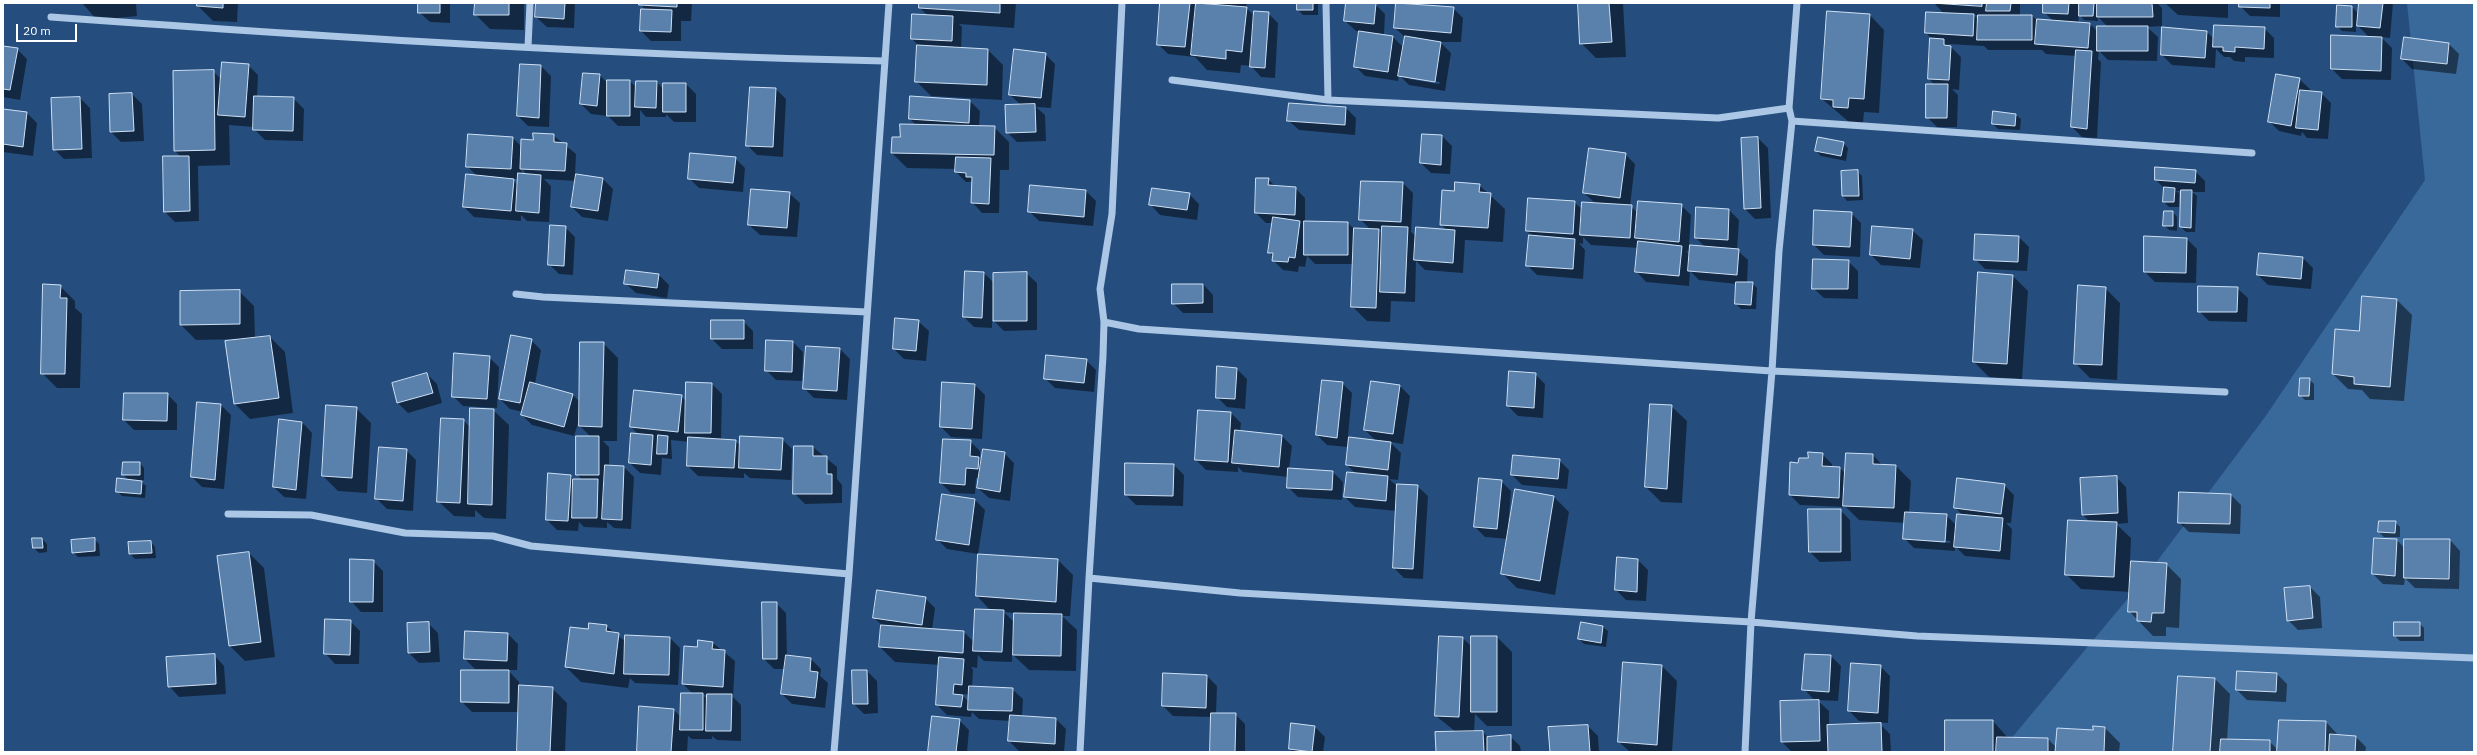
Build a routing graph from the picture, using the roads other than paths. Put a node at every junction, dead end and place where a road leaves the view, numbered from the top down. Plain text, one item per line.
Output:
1 (530, 3) edge
2 (889, 3) edge
3 (1122, 3) edge
4 (1326, 3) edge
5 (1797, 3) edge
6 (51, 17) dead end
7 (528, 47) junction
8 (885, 61) junction
9 (1172, 80) dead end
10 (1328, 100) junction
11 (1789, 108) junction
12 (1792, 121) junction
13 (2252, 153) dead end
14 (516, 294) dead end
15 (867, 312) junction
16 (1104, 322) junction
17 (1772, 371) junction
18 (2225, 392) dead end
19 (228, 514) dead end
20 (849, 574) junction
21 (1089, 578) junction
22 (1751, 622) junction
23 (2474, 658) edge
24 (834, 752) edge
25 (1080, 752) edge
26 (1745, 752) edge

1 - 7 street
2 - 8 street
3 - 16 street
4 - 10 street
5 - 11 street
6 - 7 street
7 - 8 street
8 - 15 street
9 - 10 street
10 - 11 street
11 - 12 street
12 - 13 street
12 - 17 street
14 - 15 street
15 - 20 street
16 - 17 street
16 - 21 street
17 - 18 street
17 - 22 street
19 - 20 street
20 - 24 street
21 - 22 street
21 - 25 street
22 - 23 street
22 - 26 street

